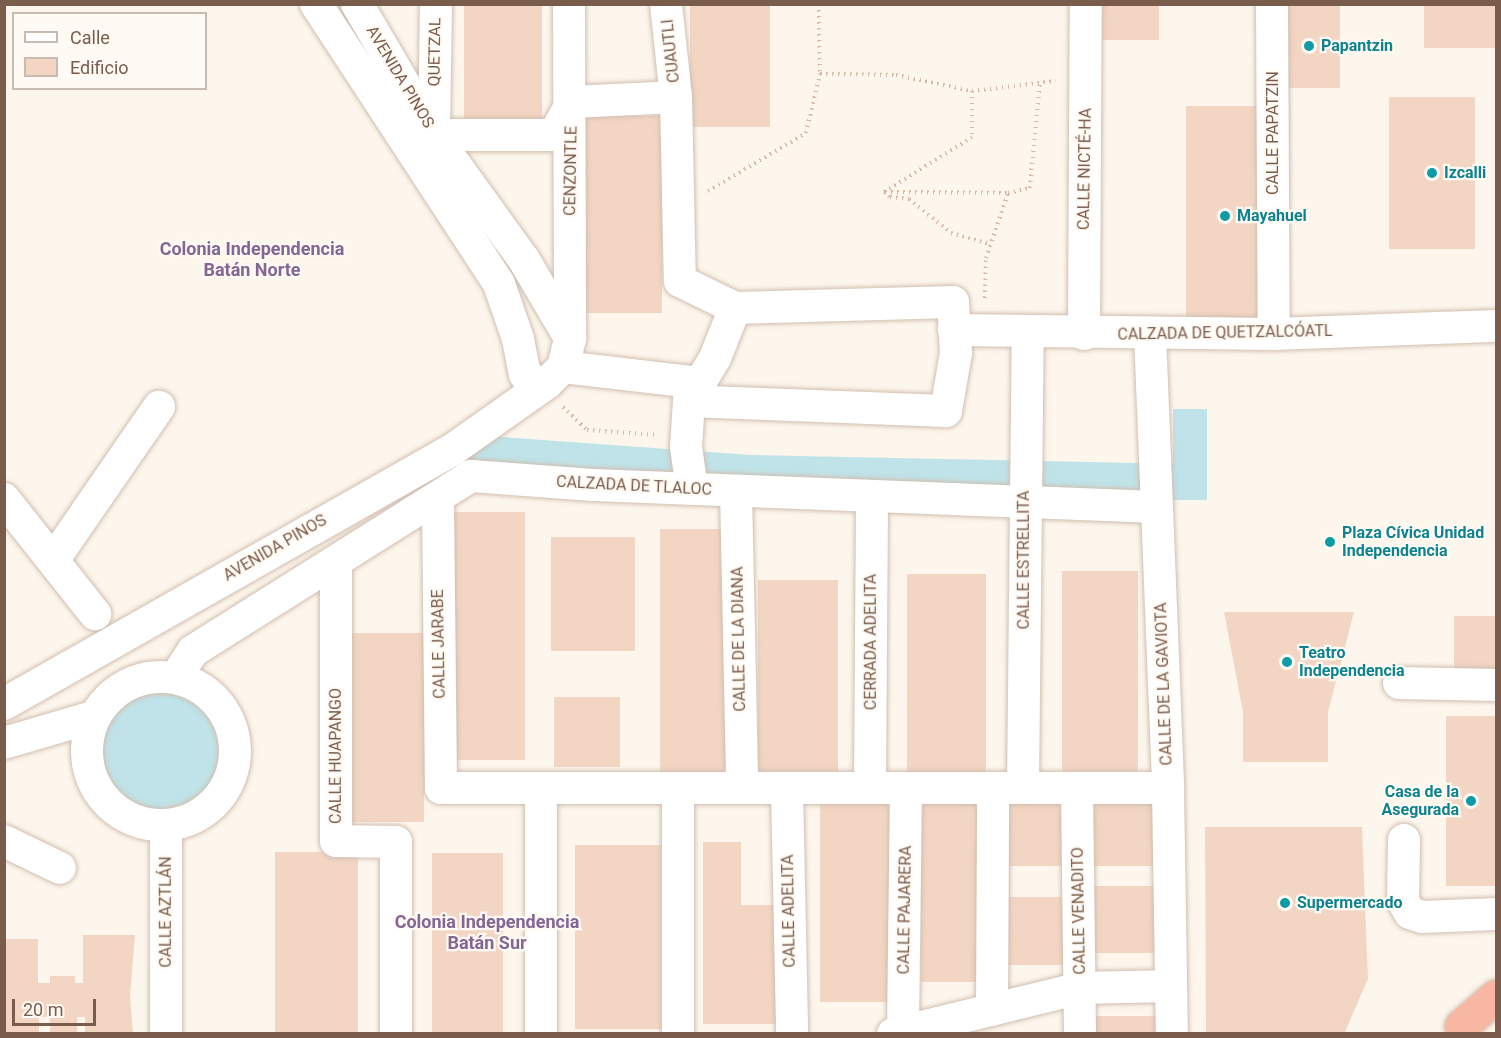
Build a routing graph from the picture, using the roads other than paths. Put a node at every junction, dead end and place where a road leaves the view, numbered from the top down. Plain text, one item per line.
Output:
1 (316, 4) edge
2 (357, 4) edge
3 (436, 4) edge
4 (569, 4) edge
5 (666, 4) edge
6 (1086, 4) edge
7 (1272, 4) edge
8 (676, 97) junction
9 (572, 102) junction
10 (434, 135) junction
11 (735, 308) junction
12 (1497, 326) edge
13 (969, 329) junction
14 (1028, 332) junction
15 (1084, 334) junction
16 (1150, 334) junction
17 (1274, 334) junction
18 (558, 363) junction
19 (694, 392) junction
20 (159, 407) dead end
21 (692, 486) junction
22 (736, 491) junction
23 (872, 496) junction
24 (4, 499) edge
25 (438, 500) junction
26 (1025, 502) junction
27 (1157, 507) junction
28 (54, 559) junction
29 (336, 564) junction
30 (95, 614) dead end
31 (176, 677) junction
32 (1400, 683) dead end
33 (1497, 685) edge
34 (4, 704) edge
35 (93, 717) junction
36 (4, 743) edge
37 (541, 788) junction
38 (678, 788) junction
39 (742, 788) junction
40 (787, 788) junction
41 (870, 788) junction
42 (906, 788) junction
43 (993, 788) junction
44 (1023, 788) junction
45 (1077, 788) junction
46 (1168, 788) junction
47 (166, 827) junction
48 (1404, 840) dead end
49 (4, 841) edge
50 (60, 867) dead end
51 (1497, 914) edge
52 (1172, 986) junction
53 (1080, 988) junction
54 (1497, 996) edge
55 (992, 1010) junction
56 (961, 1025) edge
57 (1461, 1026) dead end
58 (898, 1032) edge
59 (166, 1034) edge
60 (396, 1034) edge
61 (541, 1034) edge
62 (678, 1034) edge
63 (792, 1034) edge
64 (1080, 1034) edge
65 (1172, 1034) edge

1 - 18 street, AVENIDA PINOS
2 - 10 street, AVENIDA PINOS
3 - 10 street, QUETZAL
4 - 9 street, CENZONTLE
5 - 8 street, CUAUTLI
6 - 15 street, CALLE NICTÉ-HA
7 - 17 street, CALLE PAPATZIN
8 - 9 street
8 - 11 street, CUAUTLI
9 - 10 street
9 - 18 street, CENZONTLE
10 - 18 street, AVENIDA PINOS
11 - 13 street
11 - 19 street
12 - 17 street, CALZADA DE QUETZALCÓATL
13 - 14 street, CALZADA DE QUETZALCÓATL
13 - 19 street
14 - 15 street, CALZADA DE QUETZALCÓATL
14 - 26 street, CALLE ESTRELLITA
15 - 16 street, CALZADA DE QUETZALCÓATL
16 - 17 street, CALZADA DE QUETZALCÓATL
16 - 27 street, CALLE DE LA GAVIOTA
18 - 19 street
18 - 34 street, AVENIDA PINOS
19 - 21 street
20 - 28 street
21 - 22 street, CALZADA DE TLALOC
21 - 25 street, CALZADA DE TLALOC
22 - 23 street, CALZADA DE TLALOC
22 - 39 street, CALLE DE LA DIANA
23 - 26 street, CALZADA DE TLALOC
23 - 41 street, CERRADA ADELITA
24 - 28 street
25 - 29 street, CALZADA DE TLALOC
25 - 37 street, CALLE JARABE
26 - 27 street, CALZADA DE TLALOC
26 - 44 street, CALLE ESTRELLITA
27 - 46 street, CALLE DE LA GAVIOTA
28 - 30 street
29 - 31 street, CALZADA DE TLALOC
29 - 60 street, CALLE HUAPANGO
31 - 35 street
31 - 47 street
32 - 33 street
35 - 36 street
35 - 47 street
37 - 38 street
37 - 61 street
38 - 39 street
38 - 62 street
39 - 40 street
40 - 41 street
40 - 63 street, CALLE ADELITA
41 - 42 street
42 - 43 street
42 - 58 street, CALLE PAJARERA
43 - 44 street
43 - 55 street
44 - 45 street
45 - 46 street
45 - 53 street, CALLE VENADITO
46 - 52 street, CALLE DE LA GAVIOTA
47 - 59 street, CALLE AZTLÁN
48 - 51 street
49 - 50 street
52 - 53 street
52 - 65 street, CALLE DE LA GAVIOTA
53 - 55 street
53 - 64 street, CALLE VENADITO
54 - 57 highway
55 - 56 street
56 - 58 street

